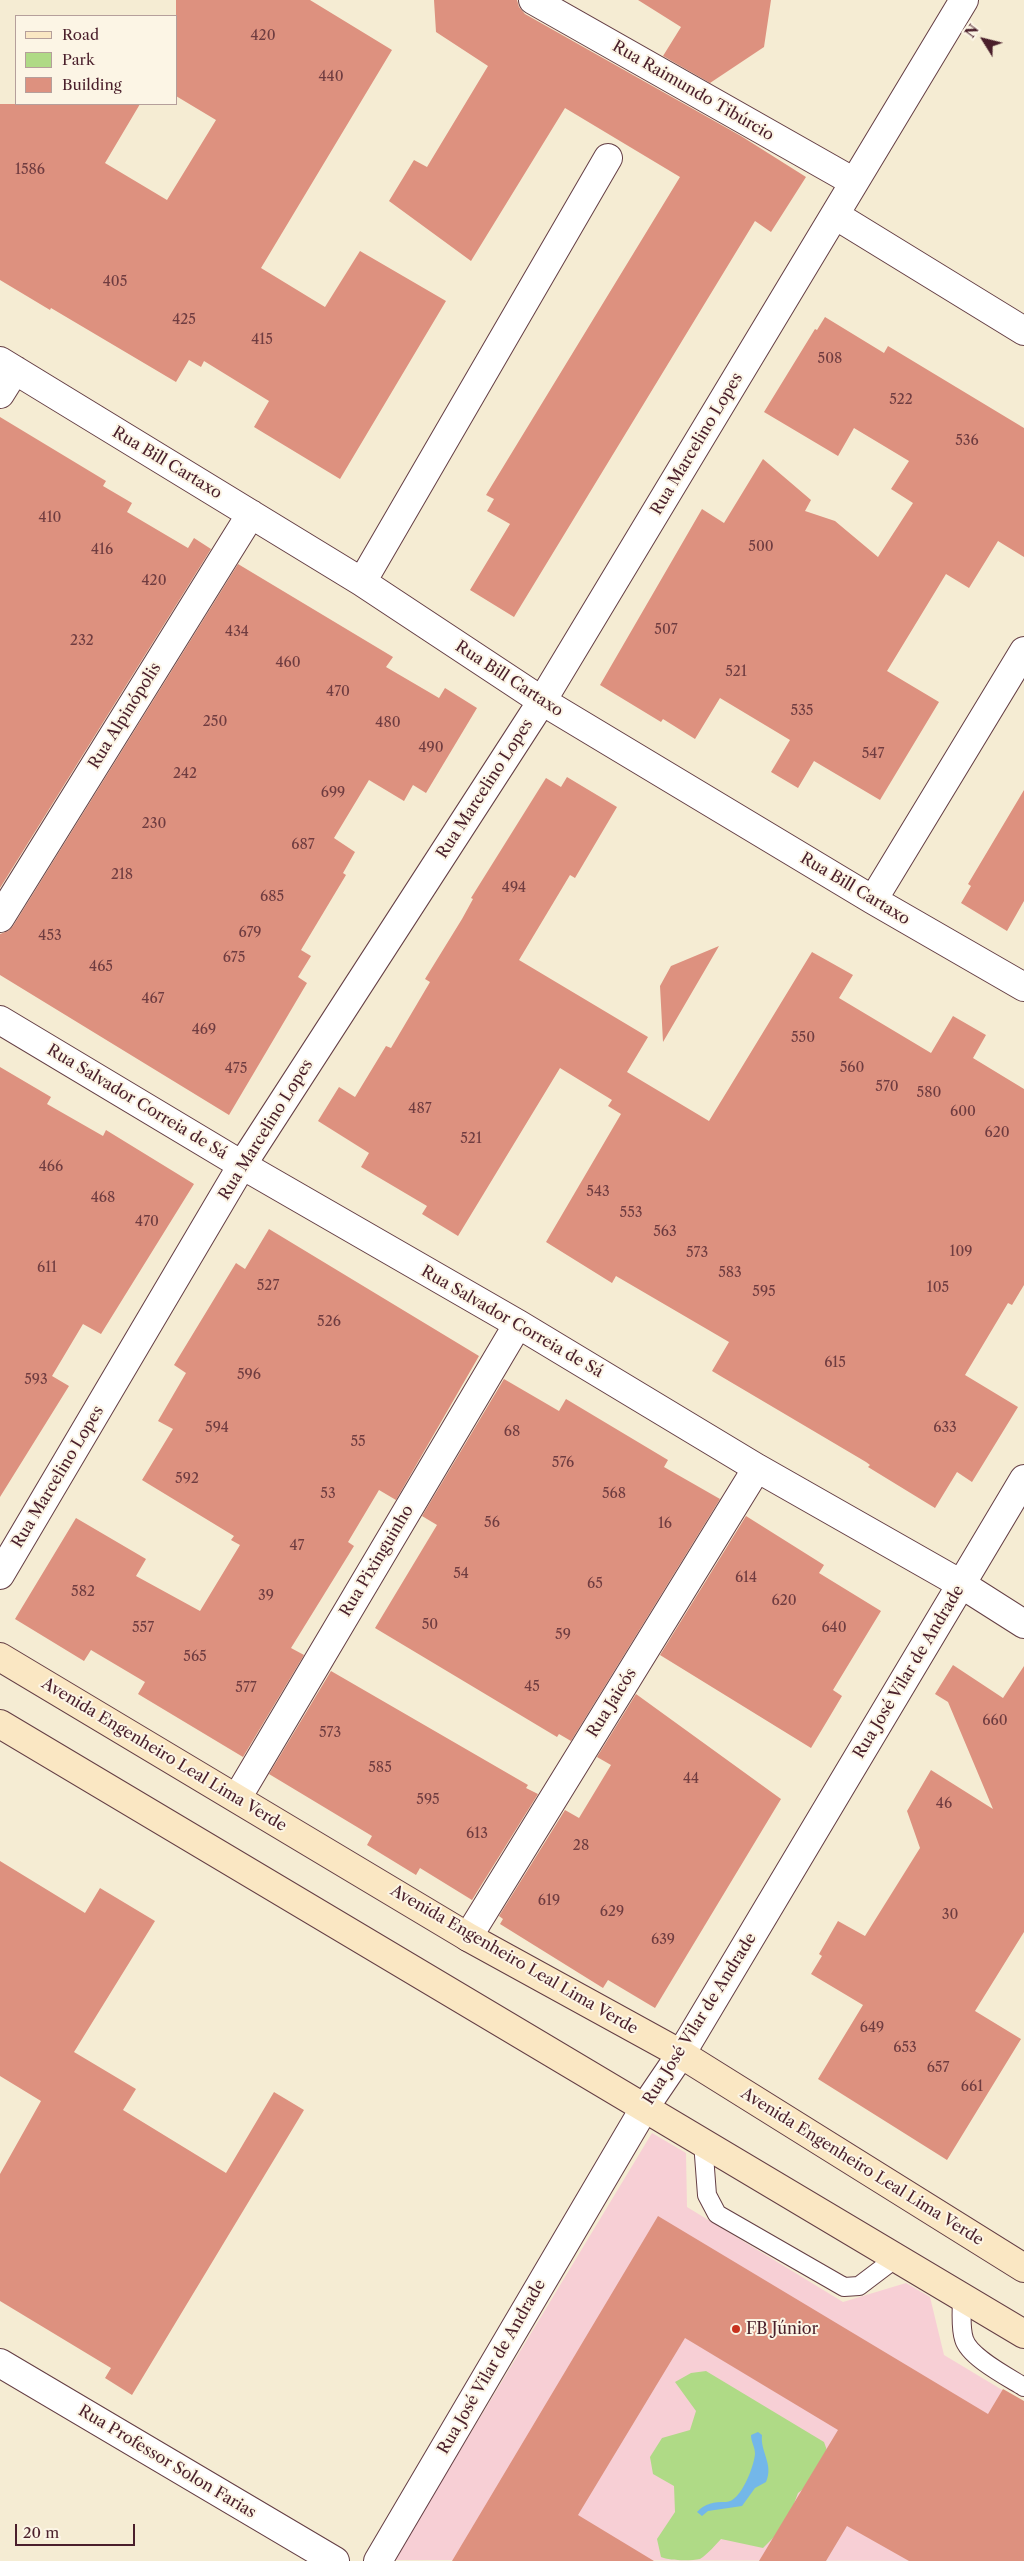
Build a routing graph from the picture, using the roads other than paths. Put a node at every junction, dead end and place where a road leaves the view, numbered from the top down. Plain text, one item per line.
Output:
1 (532, 0) edge
2 (964, 0) edge
3 (608, 158) dead end
4 (854, 182) junction
5 (835, 215) junction
6 (1024, 331) edge
7 (7, 365) edge
8 (0, 394) edge
9 (251, 514) junction
10 (362, 582) junction
11 (1024, 651) edge
12 (542, 701) junction
13 (873, 900) junction
14 (0, 918) edge
15 (1024, 987) edge
16 (0, 1020) edge
17 (242, 1165) junction
18 (518, 1324) junction
19 (757, 1468) junction
20 (1024, 1479) edge
21 (0, 1575) edge
22 (961, 1584) junction
23 (1024, 1624) edge
24 (0, 1657) edge
25 (0, 1724) edge
26 (237, 1798) junction
27 (468, 1937) junction
28 (681, 2054) junction
29 (645, 2107) junction
30 (703, 2142) junction
31 (896, 2258) junction
32 (1024, 2268) edge
33 (962, 2297) junction
34 (1024, 2334) edge
35 (0, 2363) edge
36 (1024, 2387) edge
37 (335, 2561) edge
38 (378, 2561) edge

1 - 4 street, Rua Raimundo Tibúrcio
2 - 4 street, Rua Marcelino Lopes
3 - 10 street
4 - 5 street, Rua Marcelino Lopes
5 - 6 street
5 - 12 street, Rua Marcelino Lopes
7 - 8 street
7 - 9 street, Rua Bill Cartaxo
9 - 10 street, Rua Bill Cartaxo
9 - 14 street, Rua Alpinópolis
10 - 12 street, Rua Bill Cartaxo
11 - 13 street
12 - 13 street, Rua Bill Cartaxo
12 - 17 street, Rua Marcelino Lopes
13 - 15 street, Rua Bill Cartaxo
16 - 17 street, Rua Salvador Correia de Sá
17 - 18 street, Rua Salvador Correia de Sá
17 - 21 street, Rua Marcelino Lopes
18 - 19 street, Rua Salvador Correia de Sá
18 - 26 street, Rua Pixinguinho
19 - 22 street, Rua Salvador Correia de Sá
19 - 27 street, Rua Jaicós
20 - 22 street, Rua José Vilar de Andrade
22 - 23 street, Rua Salvador Correia de Sá
22 - 28 street, Rua José Vilar de Andrade
24 - 26 main road, Avenida Engenheiro Leal Lima Verde
25 - 29 main road
26 - 27 main road, Avenida Engenheiro Leal Lima Verde
27 - 28 main road, Avenida Engenheiro Leal Lima Verde
28 - 29 street, Rua José Vilar de Andrade
28 - 32 main road, Avenida Engenheiro Leal Lima Verde
29 - 30 main road
29 - 38 street, Rua José Vilar de Andrade
30 - 31 main road
30 - 31 lane
31 - 33 main road
33 - 34 main road
33 - 36 lane
35 - 37 street, Rua Professor Solon Farias

